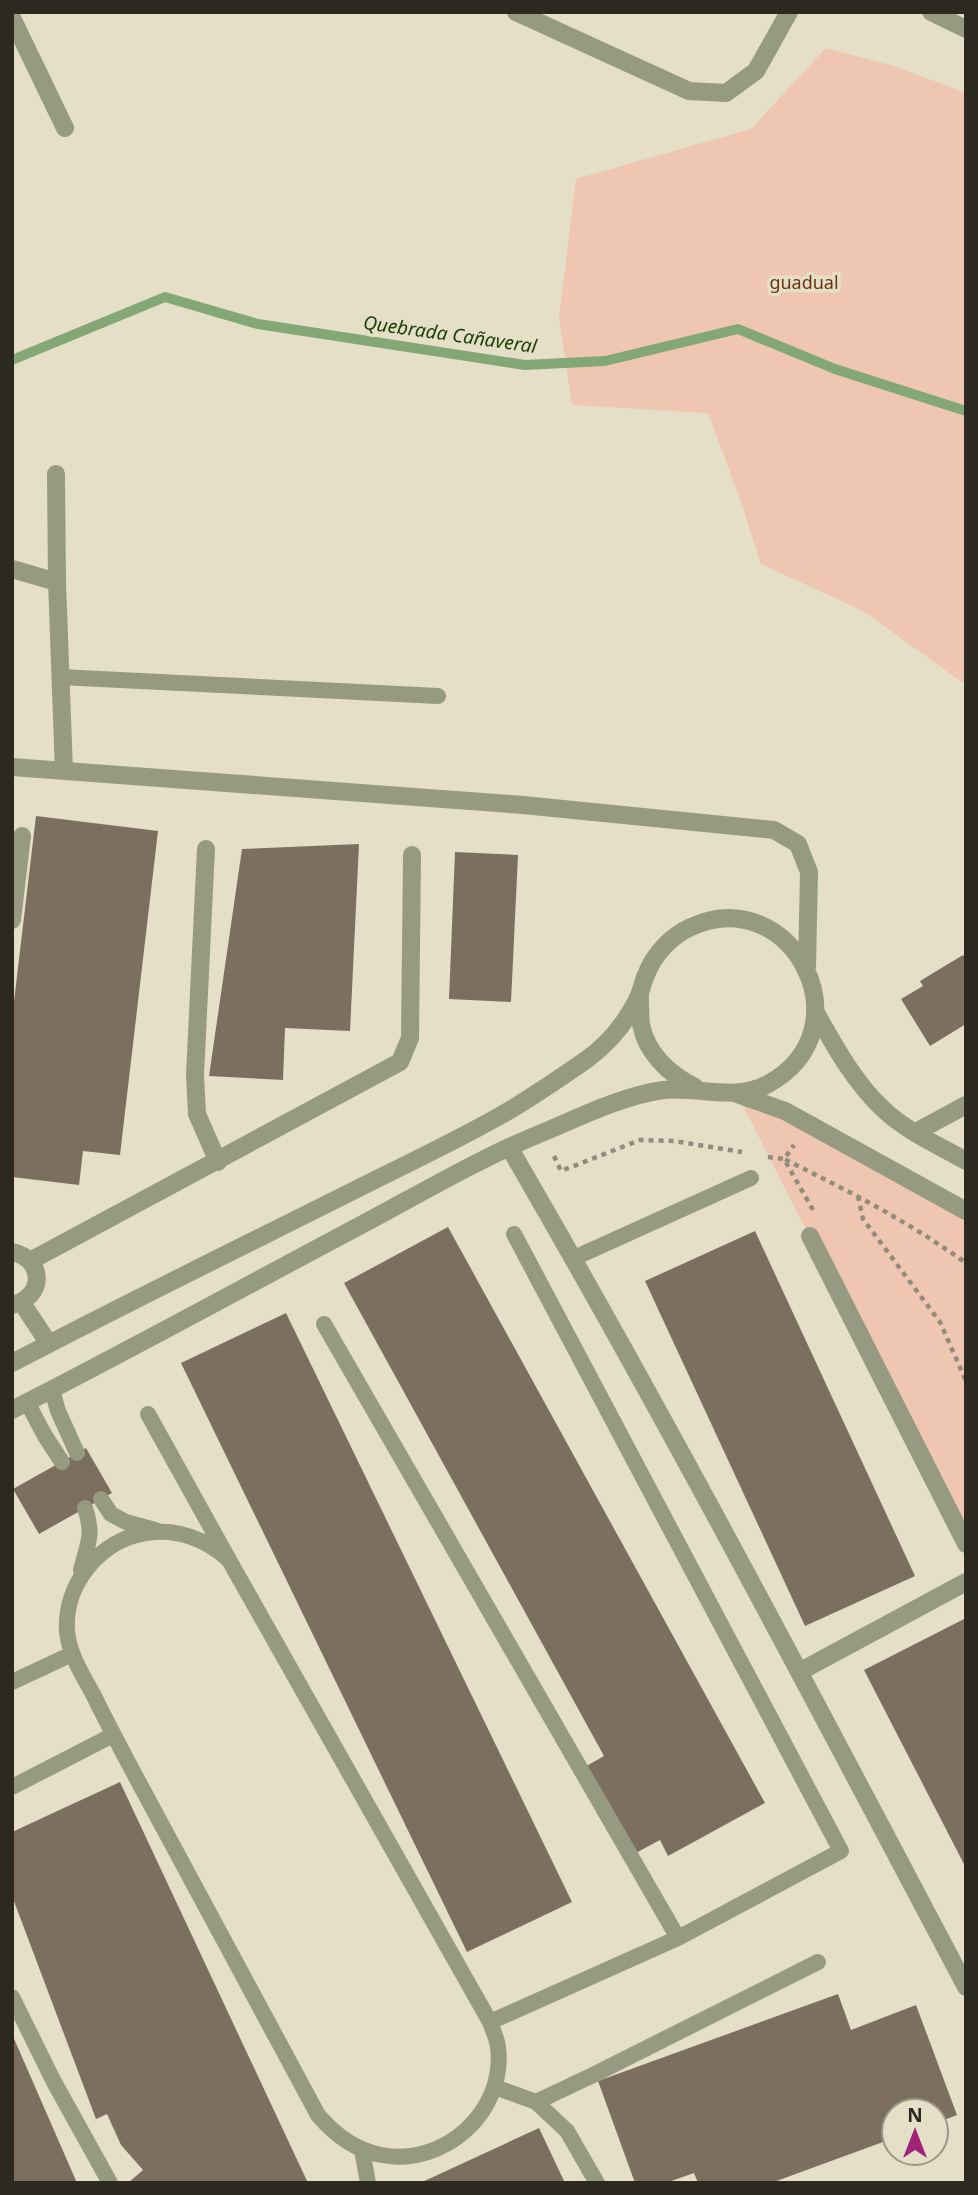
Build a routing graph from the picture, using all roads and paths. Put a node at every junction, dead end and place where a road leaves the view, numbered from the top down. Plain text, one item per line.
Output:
1 (516, 12) edge
2 (789, 12) edge
3 (931, 12) edge
4 (12, 18) edge
5 (966, 29) edge
6 (65, 128) dead end
7 (56, 474) dead end
8 (12, 569) edge
9 (57, 582) junction
10 (60, 677) junction
11 (439, 696) dead end
12 (12, 767) edge
13 (64, 771) junction
14 (22, 836) dead end
15 (206, 849) dead end
16 (412, 855) dead end
17 (12, 920) edge
18 (807, 967) junction
19 (640, 995) junction
20 (815, 1011) junction
21 (705, 1091) junction
22 (737, 1094) junction
23 (966, 1105) edge
24 (810, 1125) junction
25 (543, 1132) junction
26 (916, 1132) junction
27 (509, 1147) junction
28 (743, 1152) dead end
29 (756, 1155) dead end
30 (784, 1159) junction
31 (218, 1161) junction
32 (966, 1161) edge
33 (751, 1178) dead end
34 (858, 1195) junction
35 (966, 1211) edge
36 (817, 1217) dead end
37 (514, 1234) dead end
38 (810, 1236) dead end
39 (12, 1252) edge
40 (574, 1258) junction
41 (30, 1261) junction
42 (966, 1263) edge
43 (17, 1304) edge
44 (324, 1324) dead end
45 (48, 1344) junction
46 (12, 1363) edge
47 (966, 1381) edge
48 (52, 1390) junction
49 (20, 1406) edge
50 (148, 1414) dead end
51 (77, 1453) dead end
52 (62, 1462) dead end
53 (101, 1499) dead end
54 (85, 1508) dead end
55 (161, 1532) junction
56 (966, 1544) edge
57 (229, 1560) junction
58 (78, 1581) junction
59 (966, 1582) edge
60 (72, 1654) junction
61 (799, 1672) junction
62 (12, 1682) edge
63 (113, 1735) junction
64 (12, 1787) edge
65 (678, 1938) junction
66 (818, 1962) dead end
67 (966, 1987) edge
68 (12, 1997) edge
69 (490, 2022) junction
70 (495, 2087) junction
71 (536, 2102) junction
72 (362, 2150) junction
73 (110, 2183) edge
74 (368, 2183) edge
75 (597, 2183) edge

1 - 2 street
3 - 5 street
4 - 6 street
7 - 9 street
8 - 9 street
9 - 10 street
10 - 11 lane
10 - 13 street
12 - 13 street
13 - 18 street
14 - 17 street
15 - 31 street
16 - 31 street
18 - 19 street
18 - 20 street
19 - 21 street
19 - 45 street
20 - 22 street
20 - 26 street
21 - 22 street
21 - 25 street
22 - 24 street
23 - 26 street
24 - 30 path
24 - 35 street
25 - 27 street
25 - 28 path
26 - 32 street
27 - 40 street
27 - 48 street
29 - 30 path
30 - 34 path
30 - 36 path
31 - 41 street
33 - 40 lane
34 - 42 path
34 - 47 path
37 - 65 lane
38 - 56 street
39 - 41 street
40 - 61 street
41 - 43 street
43 - 45 street
44 - 65 lane
45 - 46 street
48 - 49 street
48 - 51 lane
49 - 52 lane
50 - 57 lane
53 - 55 lane
54 - 58 lane
55 - 57 lane
55 - 58 lane
57 - 69 lane
58 - 60 lane
59 - 61 street
60 - 62 lane
60 - 63 lane
61 - 67 street
63 - 64 lane
63 - 72 lane
65 - 69 lane
66 - 71 lane
68 - 73 lane
69 - 70 lane
70 - 71 lane
70 - 72 lane
71 - 75 lane
72 - 74 lane

